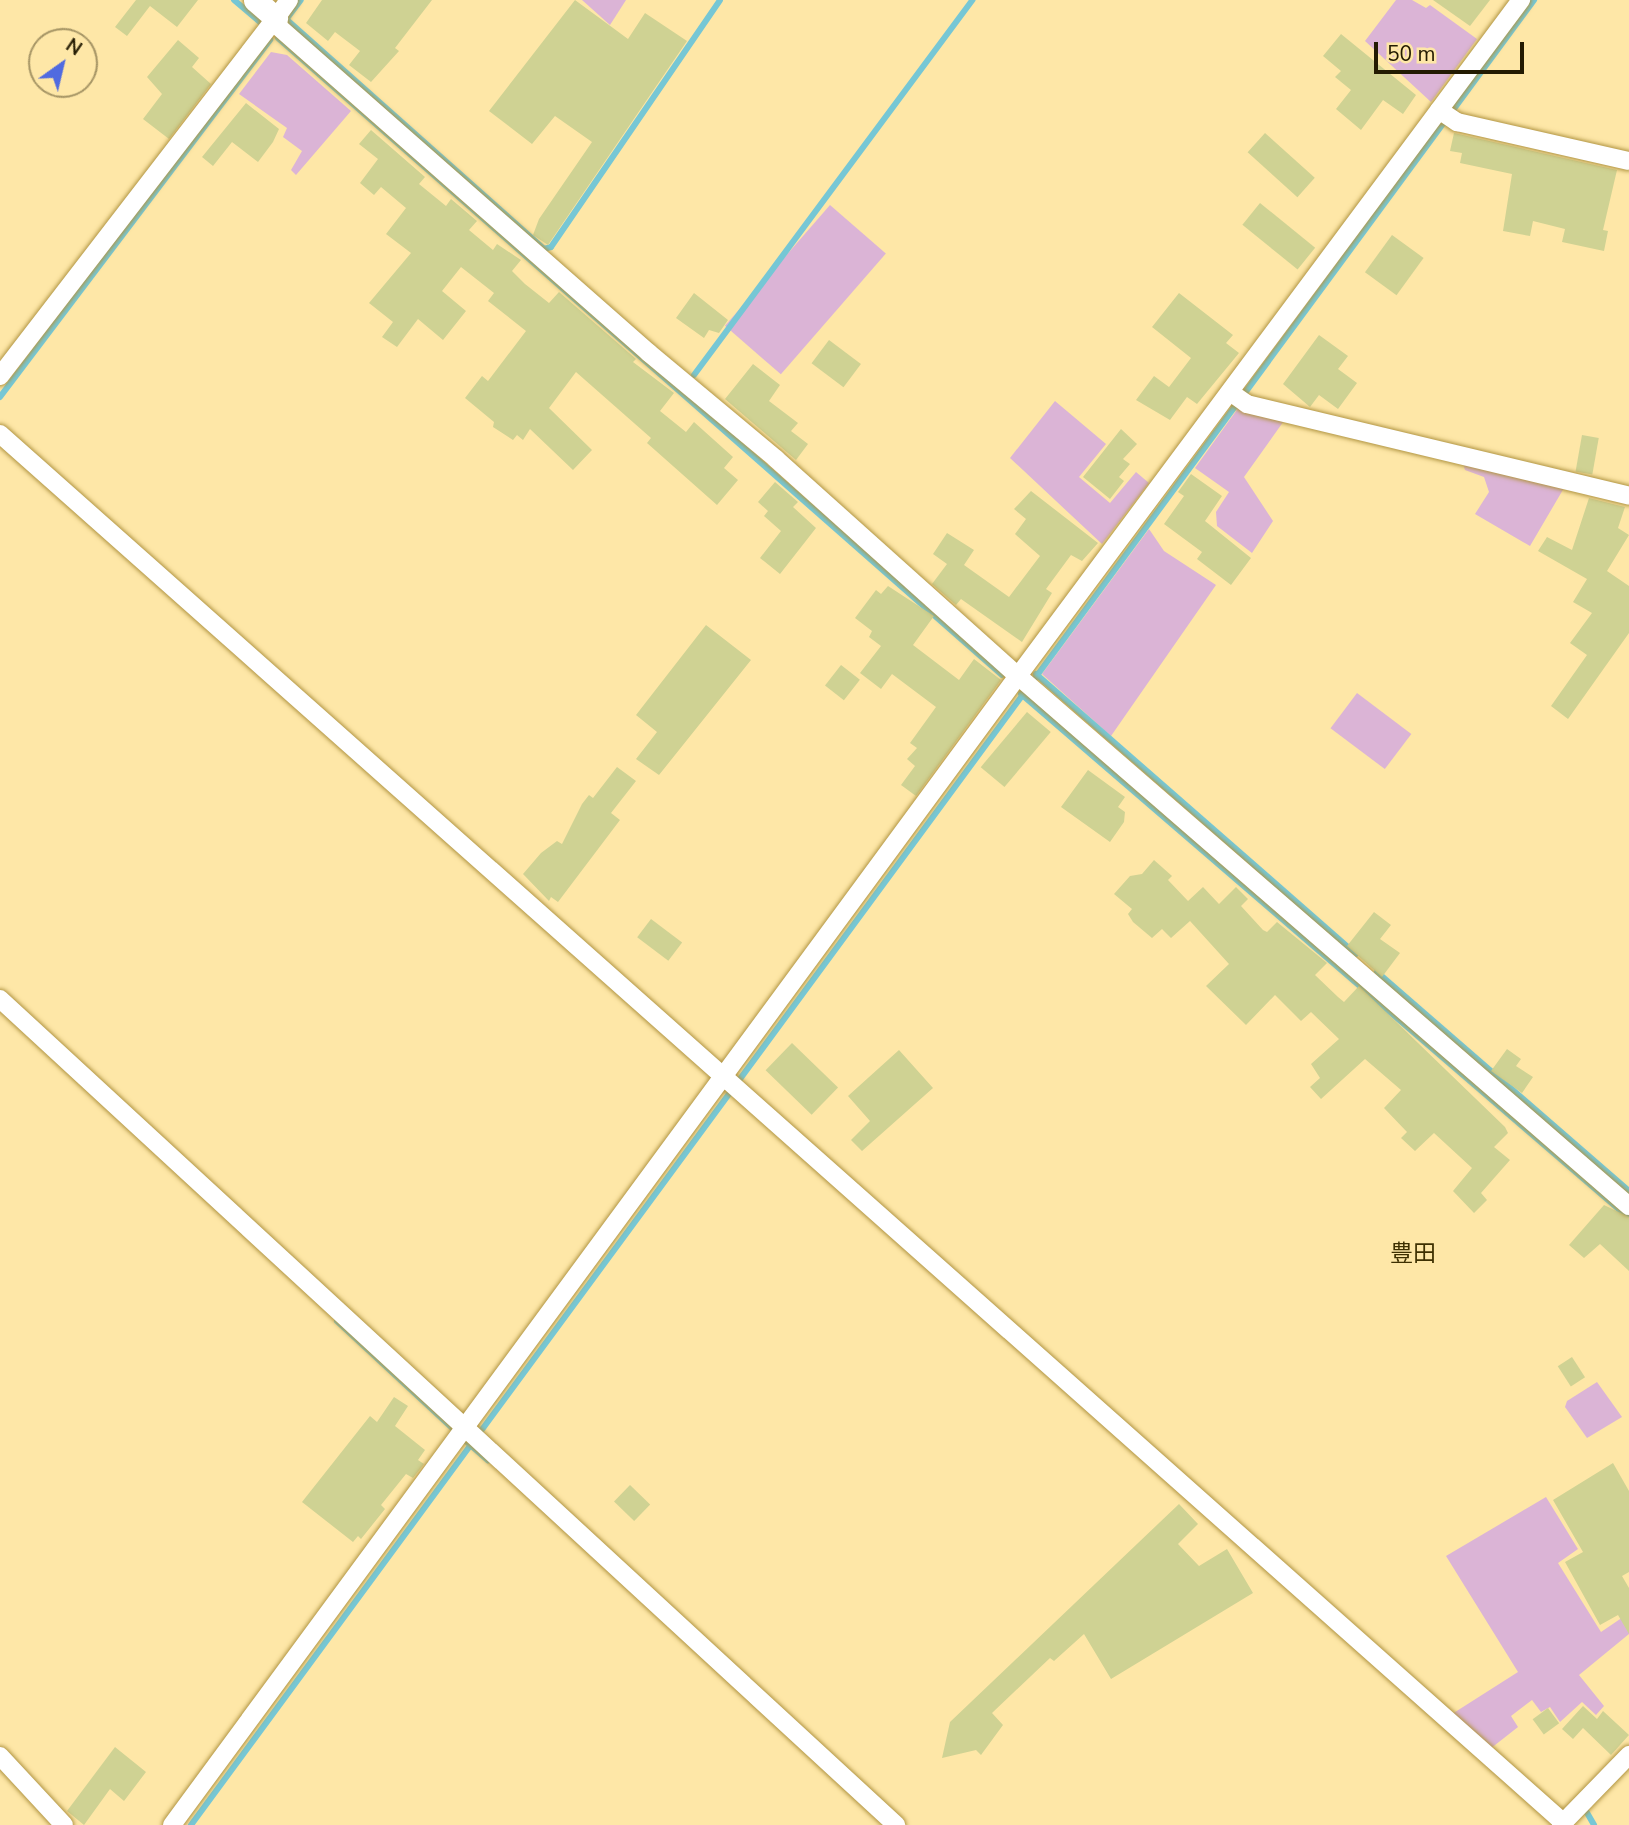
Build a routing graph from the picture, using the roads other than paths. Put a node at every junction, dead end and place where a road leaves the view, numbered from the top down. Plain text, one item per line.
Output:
1 (255, 0) edge
2 (1521, 0) edge
3 (276, 22) edge
4 (1446, 114) junction
5 (1629, 161) edge
6 (0, 376) edge
7 (1236, 396) junction
8 (0, 434) edge
9 (1629, 496) edge
10 (1024, 681) junction
11 (0, 999) edge
12 (729, 1082) junction
13 (1629, 1206) edge
14 (472, 1434) junction
15 (1629, 1755) edge
16 (0, 1756) edge
17 (1560, 1821) edge
18 (64, 1825) edge
19 (172, 1825) edge
20 (896, 1825) edge

1 - 3 street
2 - 4 street
3 - 6 street
3 - 10 street
4 - 5 street
4 - 7 street
7 - 9 street
7 - 10 street
8 - 12 street
10 - 12 street
10 - 13 street
11 - 14 street
12 - 14 street
12 - 17 street
14 - 19 street
14 - 20 street
15 - 17 street
16 - 18 street

